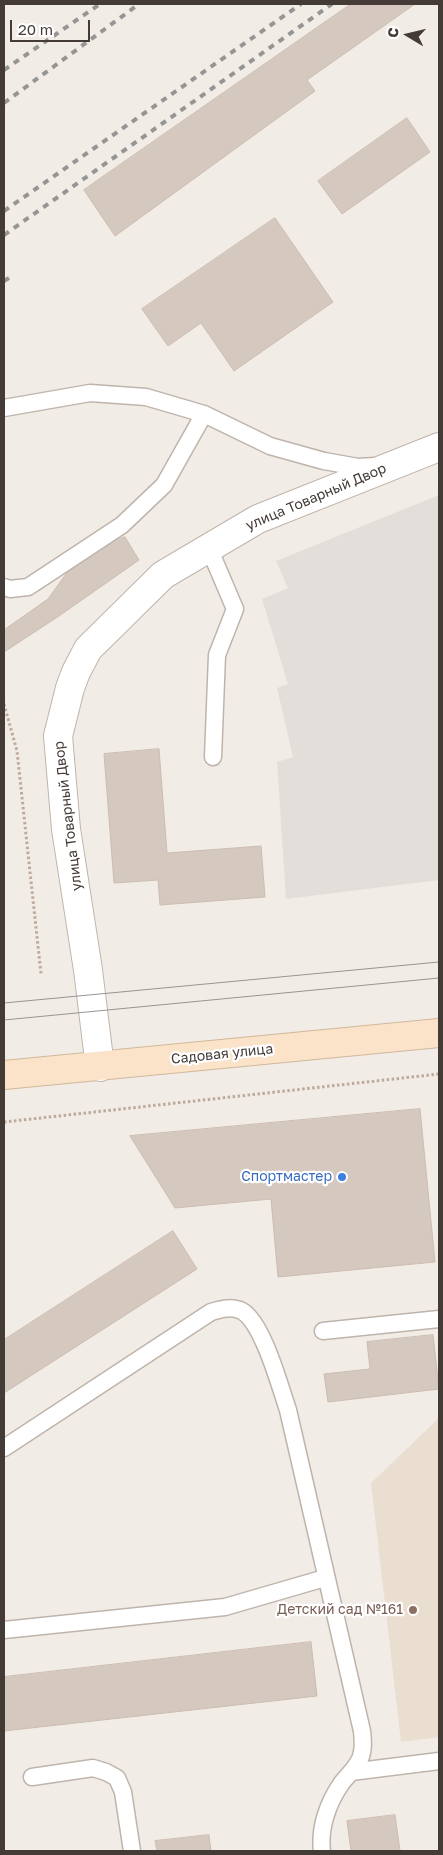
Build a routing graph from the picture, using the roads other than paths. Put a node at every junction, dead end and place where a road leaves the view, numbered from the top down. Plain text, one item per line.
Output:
1 (4, 408) edge
2 (204, 414) junction
3 (439, 447) edge
4 (395, 464) junction
5 (210, 548) junction
6 (4, 587) edge
7 (213, 757) dead end
8 (439, 1033) edge
9 (100, 1067) junction
10 (4, 1075) edge
11 (439, 1318) edge
12 (323, 1331) dead end
13 (4, 1448) edge
14 (325, 1578) junction
15 (4, 1630) edge
16 (439, 1761) edge
17 (351, 1772) junction
18 (32, 1777) dead end
19 (132, 1851) edge
20 (322, 1851) edge

1 - 2 lane
2 - 4 lane
2 - 6 lane
3 - 4 street, улица Товарный Двор
4 - 5 street, улица Товарный Двор
5 - 7 lane
5 - 9 street, улица Товарный Двор
8 - 9 main road, Садовая улица
9 - 10 main road, Садовая улица
11 - 12 lane
13 - 14 lane
14 - 15 lane
14 - 17 lane
16 - 17 lane
17 - 20 lane
18 - 19 lane

